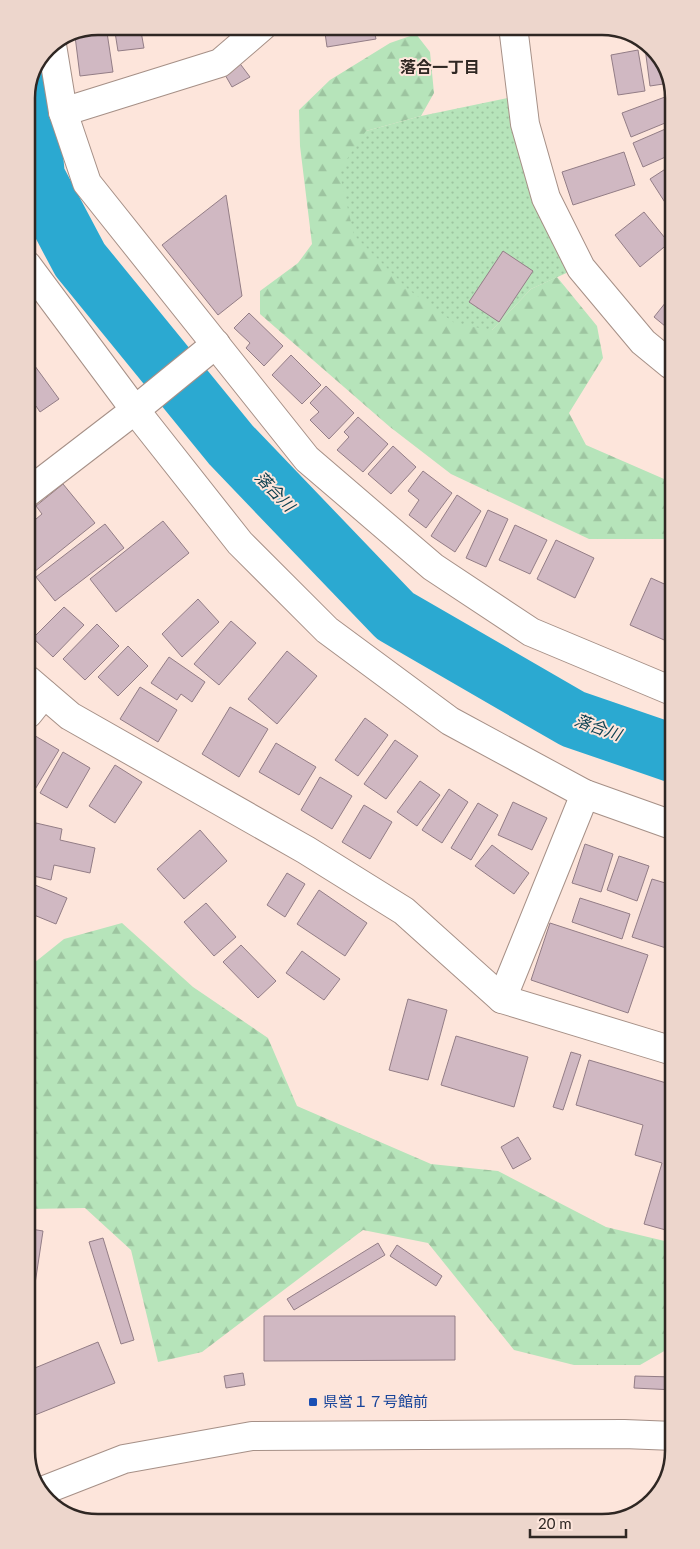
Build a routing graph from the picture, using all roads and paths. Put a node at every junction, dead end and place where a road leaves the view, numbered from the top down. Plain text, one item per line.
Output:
1 (253, 35) edge
2 (514, 35) edge
3 (53, 54) edge
4 (63, 112) junction
5 (35, 274) edge
6 (208, 349) junction
7 (665, 359) edge
8 (144, 402) junction
9 (35, 488) edge
10 (665, 688) edge
11 (35, 697) edge
12 (586, 794) junction
13 (665, 823) edge
14 (502, 999) junction
15 (665, 1048) edge
16 (665, 1436) edge
17 (48, 1489) edge

1 - 4 street
2 - 7 street
3 - 4 street
4 - 6 street
5 - 8 street
6 - 8 street
6 - 10 street
8 - 9 street
8 - 12 street
11 - 14 street
12 - 13 street
12 - 14 street
14 - 15 street
16 - 17 street

